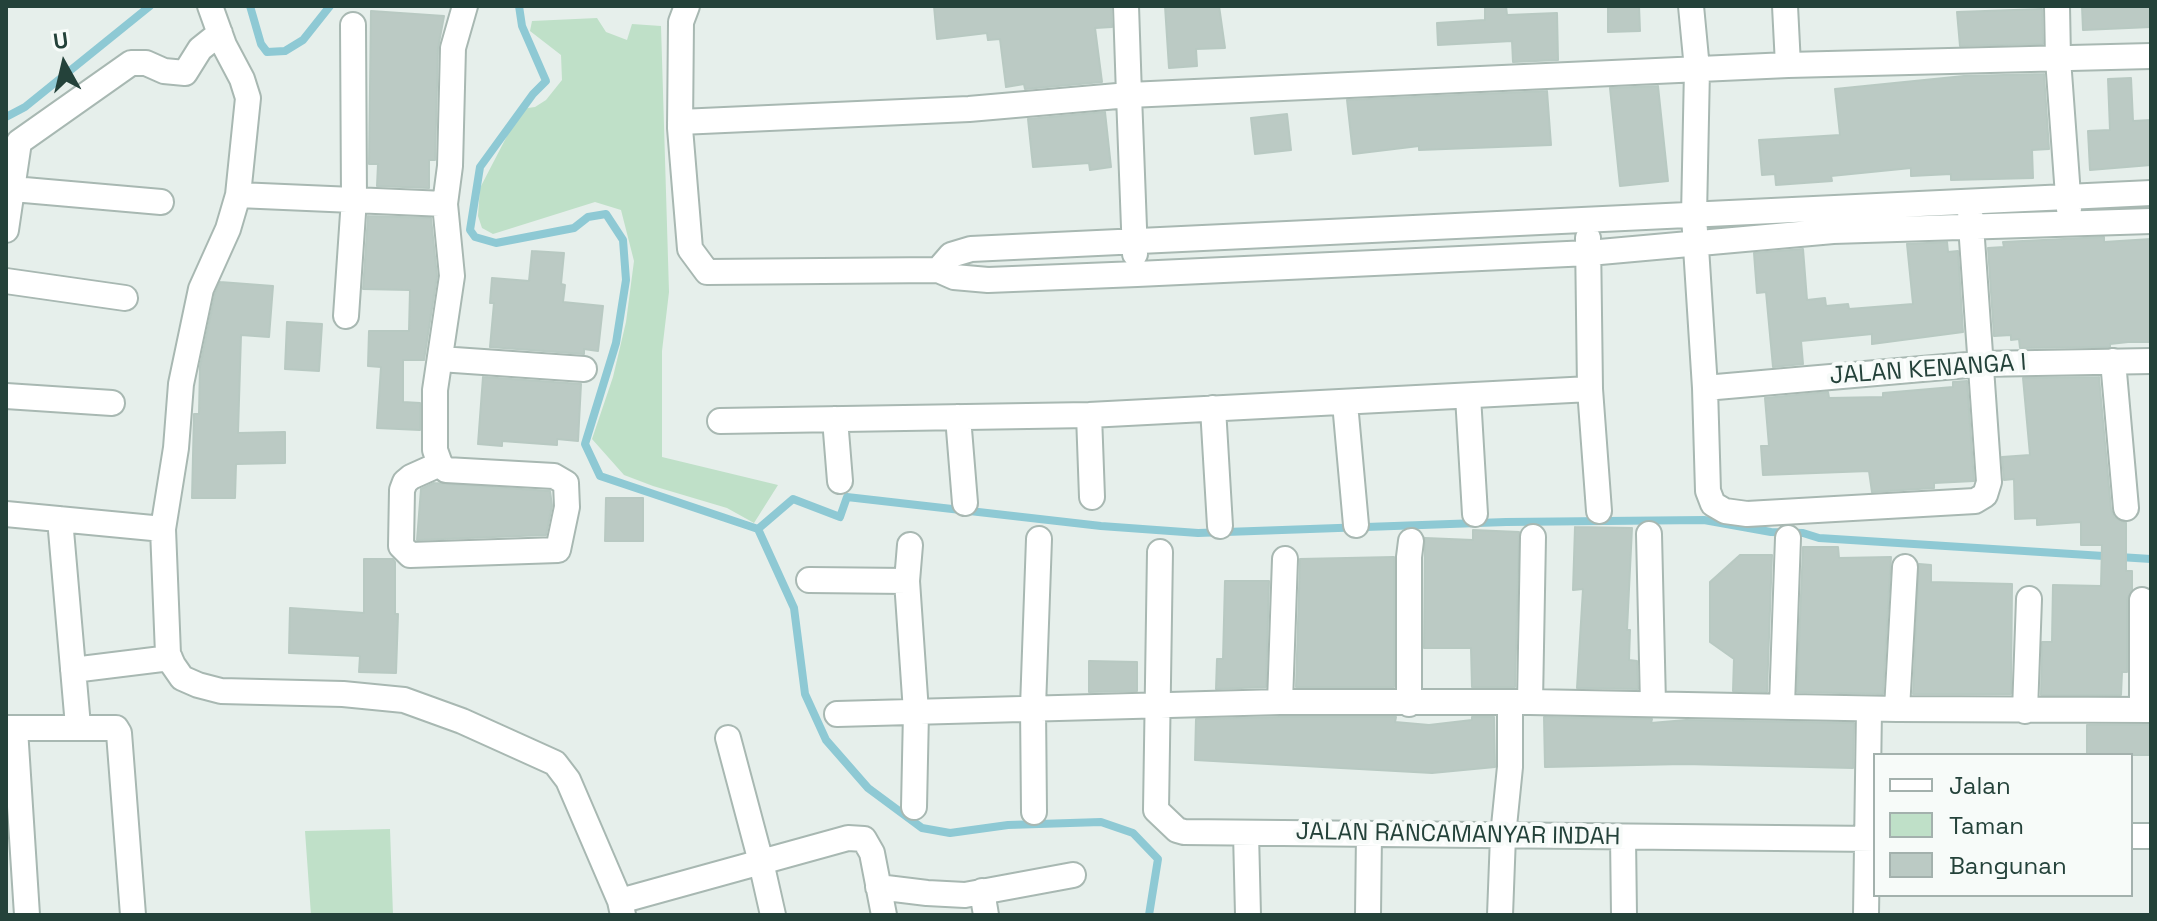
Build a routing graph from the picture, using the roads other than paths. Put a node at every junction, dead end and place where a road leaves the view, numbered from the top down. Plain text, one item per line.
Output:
1 (210, 6) edge
2 (465, 6) edge
3 (687, 6) edge
4 (1126, 6) edge
5 (1691, 6) edge
6 (1785, 6) edge
7 (2057, 6) edge
8 (353, 25) dead end
9 (220, 33) junction
10 (2151, 56) edge
11 (2058, 59) junction
12 (1788, 65) junction
13 (1697, 69) junction
14 (1129, 95) junction
15 (680, 122) junction
16 (13, 189) junction
17 (2151, 193) edge
18 (238, 195) junction
19 (2067, 195) junction
20 (354, 199) junction
21 (1970, 201) junction
22 (161, 202) dead end
23 (445, 204) junction
24 (1694, 216) junction
25 (1587, 220) junction
26 (2151, 221) edge
27 (2071, 223) junction
28 (1971, 227) junction
29 (6, 230) edge
30 (1134, 241) junction
31 (1697, 245) junction
32 (1589, 253) junction
33 (938, 270) junction
34 (1137, 274) junction
35 (6, 281) edge
36 (125, 298) dead end
37 (346, 316) dead end
38 (440, 359) junction
39 (2113, 361) junction
40 (2151, 361) edge
41 (1979, 364) junction
42 (584, 369) dead end
43 (1705, 388) junction
44 (1590, 389) junction
45 (6, 396) edge
46 (1468, 396) junction
47 (112, 403) dead end
48 (1345, 403) junction
49 (1213, 408) junction
50 (1089, 415) junction
51 (958, 417) junction
52 (835, 419) junction
53 (720, 421) dead end
54 (440, 464) junction
55 (840, 481) dead end
56 (1092, 497) dead end
57 (965, 503) dead end
58 (2126, 508) dead end
59 (1599, 511) dead end
60 (6, 514) edge
61 (1475, 514) dead end
62 (60, 519) junction
63 (1356, 525) dead end
64 (1220, 526) dead end
65 (163, 529) junction
66 (1649, 534) dead end
67 (1533, 537) dead end
68 (1788, 538) dead end
69 (1039, 539) dead end
70 (1411, 541) dead end
71 (910, 545) dead end
72 (1160, 552) dead end
73 (1285, 559) dead end
74 (1905, 567) dead end
75 (809, 580) dead end
76 (907, 581) junction
77 (2029, 599) dead end
78 (2142, 600) dead end
79 (170, 658) junction
80 (73, 670) junction
81 (1280, 702) junction
82 (1520, 702) junction
83 (1159, 704) junction
84 (1409, 704) junction
85 (1653, 704) junction
86 (1782, 705) junction
87 (1033, 707) junction
88 (1869, 709) junction
89 (1897, 709) junction
90 (2146, 710) edge
91 (2025, 711) junction
92 (916, 712) junction
93 (837, 714) dead end
94 (78, 726) junction
95 (10, 728) edge
96 (728, 738) dead end
97 (914, 807) dead end
98 (1034, 812) dead end
99 (1246, 833) junction
100 (1369, 834) junction
101 (1503, 836) junction
102 (1623, 837) junction
103 (1870, 839) edge
104 (761, 862) junction
105 (1073, 875) dead end
106 (878, 887) junction
107 (984, 903) edge
108 (621, 908) edge
109 (27, 915) edge
110 (133, 915) edge
111 (773, 915) edge
112 (884, 915) edge
113 (1248, 915) edge
114 (1368, 915) edge
115 (1500, 915) edge
116 (1624, 915) edge
117 (1866, 915) edge

1 - 9 street
2 - 23 street
3 - 15 street
4 - 14 street
5 - 13 street
6 - 12 street
7 - 11 street
8 - 20 street
9 - 16 street
9 - 18 street
10 - 11 street
11 - 12 street
11 - 19 street
12 - 13 street
13 - 14 street
13 - 24 street
14 - 15 street
14 - 30 street
15 - 33 street
16 - 22 street
16 - 29 street
17 - 19 street
18 - 20 street
18 - 65 street
19 - 21 street
19 - 27 street
20 - 23 street
20 - 37 street
21 - 24 street
21 - 28 street
23 - 38 street
24 - 25 street
24 - 31 street
25 - 30 street
25 - 32 street
26 - 27 street
27 - 28 street
28 - 31 street
28 - 41 street
30 - 33 street
30 - 34 street
31 - 32 street
31 - 43 street
32 - 34 street
32 - 44 street
33 - 34 street
35 - 36 street
38 - 42 street
38 - 54 street
39 - 40 street, JALAN KENANGA I
39 - 41 street, JALAN KENANGA I
39 - 58 street
41 - 43 street, JALAN KENANGA I
41 - 43 street
44 - 46 street
44 - 59 street
45 - 47 street
46 - 48 street
46 - 61 street
48 - 49 street
48 - 63 street
49 - 50 street
49 - 64 street
50 - 51 street
50 - 56 street
51 - 52 street
51 - 57 street
52 - 53 street
52 - 55 street
54 - 54 street
60 - 62 street
62 - 65 street
62 - 80 street
65 - 79 street
66 - 85 street
67 - 82 street
68 - 86 street
69 - 87 street
70 - 84 street
71 - 76 street
72 - 83 street
73 - 81 street
74 - 89 street
75 - 76 street
76 - 92 street
77 - 91 street
78 - 90 street
79 - 80 street
79 - 108 street
80 - 94 street
81 - 83 street
81 - 84 street
82 - 84 street
82 - 85 street
82 - 101 street
83 - 87 street
83 - 99 street, JALAN RANCAMANYAR INDAH
85 - 86 street
86 - 88 street
87 - 92 street
87 - 98 street
88 - 89 street
88 - 103 street
89 - 91 street
90 - 91 street
92 - 93 street
92 - 97 street
94 - 95 street
94 - 110 street
95 - 109 street
96 - 104 street
99 - 100 street, JALAN RANCAMANYAR INDAH
99 - 113 street
100 - 101 street, JALAN RANCAMANYAR INDAH
100 - 114 street
101 - 102 street, JALAN RANCAMANYAR INDAH
101 - 115 street
102 - 103 street, JALAN RANCAMANYAR INDAH
102 - 116 street
103 - 117 street
104 - 106 street
104 - 108 street
104 - 111 street
105 - 107 street
106 - 107 street
106 - 112 street

